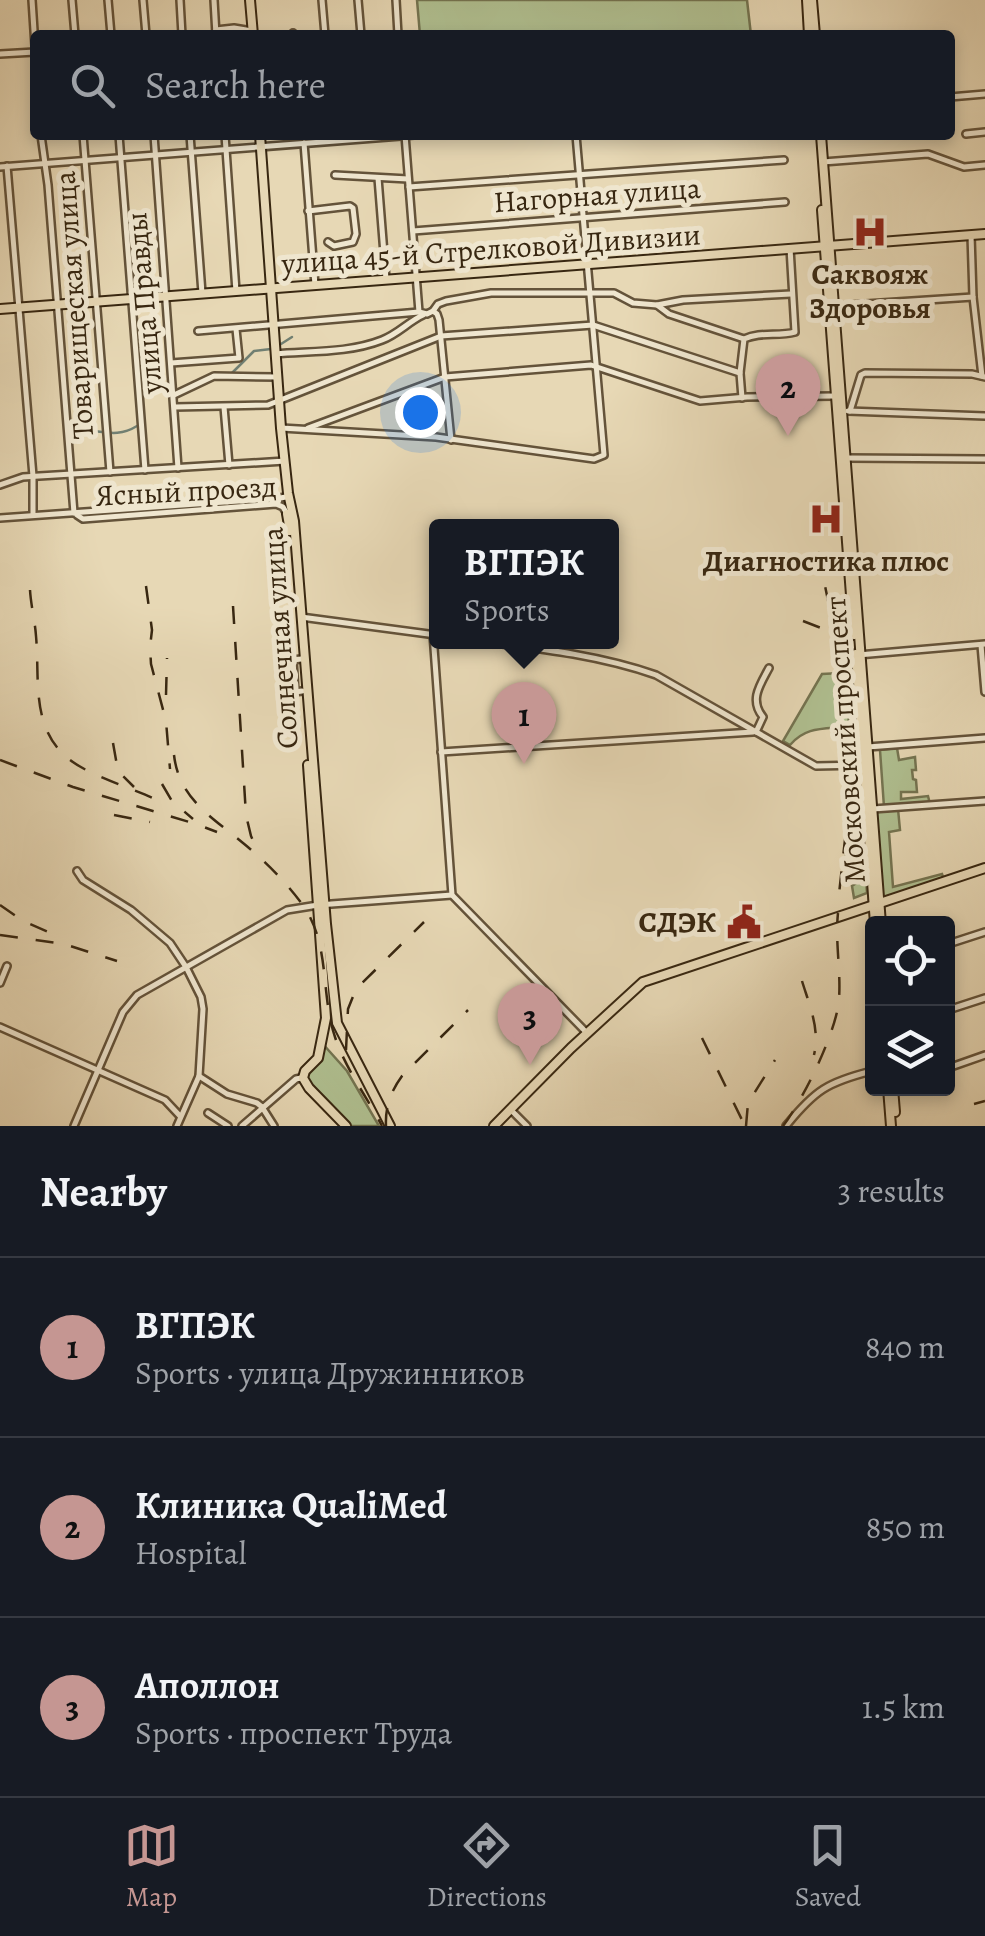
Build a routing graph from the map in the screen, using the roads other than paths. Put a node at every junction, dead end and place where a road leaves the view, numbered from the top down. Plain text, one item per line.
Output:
1 (32, 0) edge
2 (72, 0) edge
3 (108, 0) edge
4 (143, 0) edge
5 (180, 0) edge
6 (214, 0) edge
7 (250, 0) edge
8 (322, 0) edge
9 (358, 0) edge
10 (396, 0) edge
11 (809, 0) edge
12 (34, 30) edge
13 (75, 30) edge
14 (111, 30) edge
15 (146, 30) edge
16 (182, 30) edge
17 (216, 30) edge
18 (252, 30) edge
19 (325, 30) edge
20 (361, 30) edge
21 (398, 30) edge
22 (812, 30) edge
23 (30, 50) edge
24 (0, 54) edge
25 (985, 94) edge
26 (955, 96) edge
27 (985, 132) edge
28 (966, 134) dead end
29 (42, 140) edge
30 (84, 140) edge
31 (118, 140) edge
32 (154, 140) edge
33 (191, 140) edge
34 (225, 140) edge
35 (261, 140) edge
36 (318, 140) edge
37 (405, 140) edge
38 (576, 140) edge
39 (819, 140) edge
40 (820, 140) edge
41 (304, 144) junction
42 (262, 146) junction
43 (226, 149) junction
44 (192, 152) junction
45 (155, 155) junction
46 (120, 157) junction
47 (86, 160) junction
48 (784, 160) dead end
49 (824, 162) junction
50 (44, 164) junction
51 (985, 165) edge
52 (4, 166) edge
53 (579, 174) junction
54 (335, 175) dead end
55 (378, 178) junction
56 (408, 179) junction
57 (409, 187) junction
58 (785, 202) dead end
59 (308, 211) junction
60 (582, 219) junction
61 (412, 232) junction
62 (985, 234) edge
63 (970, 235) junction
64 (328, 242) dead end
65 (828, 245) junction
66 (790, 248) junction
67 (587, 263) junction
68 (416, 277) junction
69 (386, 279) junction
70 (314, 285) junction
71 (272, 288) junction
72 (236, 291) junction
73 (202, 293) junction
74 (590, 294) junction
75 (791, 294) junction
76 (166, 296) junction
77 (973, 296) junction
78 (131, 299) junction
79 (96, 302) junction
80 (58, 305) junction
81 (657, 306) junction
82 (835, 306) junction
83 (18, 308) junction
84 (0, 309) edge
85 (433, 311) junction
86 (421, 313) junction
87 (274, 325) junction
88 (592, 325) junction
89 (236, 328) junction
90 (198, 331) dead end
91 (440, 336) junction
92 (744, 339) junction
93 (276, 354) junction
94 (171, 362) junction
95 (596, 366) junction
96 (740, 373) junction
97 (445, 376) junction
98 (278, 377) junction
99 (984, 377) edge
100 (174, 396) junction
101 (839, 396) junction
102 (742, 398) junction
103 (279, 400) junction
104 (175, 407) junction
105 (224, 407) junction
106 (846, 411) junction
107 (985, 416) edge
108 (281, 428) junction
109 (305, 429) junction
110 (452, 440) junction
111 (846, 458) junction
112 (985, 459) edge
113 (284, 461) junction
114 (228, 465) junction
115 (178, 468) junction
116 (145, 470) junction
117 (110, 472) junction
118 (71, 475) junction
119 (32, 476) junction
120 (0, 486) edge
121 (288, 493) junction
122 (278, 498) junction
123 (107, 511) junction
124 (74, 513) junction
125 (287, 514) junction
126 (33, 515) junction
127 (0, 518) edge
128 (98, 518) junction
129 (299, 617) junction
130 (429, 634) edge
131 (983, 645) edge
132 (436, 649) edge
133 (535, 649) edge
134 (858, 655) junction
135 (769, 668) dead end
136 (985, 692) edge
137 (756, 732) junction
138 (985, 738) edge
139 (868, 747) junction
140 (441, 752) junction
141 (863, 765) junction
142 (985, 802) edge
143 (872, 809) junction
144 (985, 868) edge
145 (78, 870) dead end
146 (452, 895) junction
147 (876, 902) junction
148 (321, 904) junction
149 (847, 915) junction
150 (877, 916) edge
151 (865, 917) edge
152 (985, 932) edge
153 (955, 942) edge
154 (325, 948) junction
155 (7, 966) dead end
156 (186, 966) junction
157 (683, 966) junction
158 (0, 983) edge
159 (985, 998) edge
160 (955, 1008) edge
161 (0, 1027) edge
162 (585, 1032) junction
163 (985, 1057) edge
164 (955, 1067) edge
165 (98, 1071) junction
166 (865, 1073) edge
167 (199, 1076) junction
168 (304, 1078) junction
169 (891, 1096) edge
170 (262, 1107) junction
171 (509, 1107) junction
172 (208, 1114) dead end
173 (180, 1116) junction
174 (224, 1125) edge
175 (247, 1125) edge
176 (74, 1126) edge
177 (176, 1126) edge
178 (274, 1126) edge
179 (346, 1126) edge
180 (390, 1126) edge
181 (491, 1126) edge
182 (527, 1126) edge
183 (786, 1126) edge
184 (893, 1126) edge

1 - 12 street
2 - 13 street
3 - 14 street
4 - 15 street
5 - 16 street
6 - 17 street
7 - 18 main road
8 - 19 street
9 - 20 street
10 - 21 street
11 - 22 main road
23 - 24 street
25 - 26 street
27 - 28 street
29 - 50 street
30 - 47 street, Товарищеская улица
31 - 46 street
32 - 45 street, улица Правды
33 - 44 street
34 - 43 street
35 - 42 main road, Солнечная улица
36 - 41 street
37 - 56 street
38 - 53 street
39 - 65 main road, Московский проспект
40 - 49 main road, Московский проспект
41 - 42 street
41 - 59 street
42 - 43 street
42 - 71 main road, Солнечная улица
43 - 44 street
43 - 72 street
44 - 45 street
44 - 73 street
45 - 46 street
45 - 76 street, улица Правды
46 - 47 street
46 - 78 street
47 - 50 street
47 - 79 street, Товарищеская улица
48 - 53 street
49 - 51 street
49 - 65 main road, Московский проспект
50 - 52 street
50 - 80 street
52 - 83 street
53 - 57 street
53 - 60 street
54 - 55 street
55 - 56 street
55 - 69 street
56 - 57 street
57 - 61 street
58 - 60 street, Нагорная улица
59 - 64 street
59 - 70 street
60 - 61 street, Нагорная улица
60 - 67 street
61 - 68 street
62 - 63 main road, улица 45-й Стрелковой Дивизии
63 - 65 main road, улица 45-й Стрелковой Дивизии
63 - 77 street
65 - 66 main road, улица 45-й Стрелковой Дивизии
65 - 82 main road, Московский проспект
65 - 101 main road, Московский проспект
66 - 67 main road, улица 45-й Стрелковой Дивизии
66 - 75 street
67 - 68 main road, улица 45-й Стрелковой Дивизии
67 - 74 street
68 - 69 main road, улица 45-й Стрелковой Дивизии
68 - 86 street
69 - 70 main road, улица 45-й Стрелковой Дивизии
70 - 71 main road, улица 45-й Стрелковой Дивизии
71 - 72 main road, улица 45-й Стрелковой Дивизии
71 - 87 main road, Солнечная улица
72 - 73 main road, улица 45-й Стрелковой Дивизии
73 - 76 main road, улица 45-й Стрелковой Дивизии
74 - 81 street
74 - 85 street
74 - 88 street
75 - 81 street
75 - 92 street
76 - 78 main road, улица 45-й Стрелковой Дивизии
76 - 94 street, улица Правды
77 - 82 street
77 - 99 street
78 - 79 main road, улица 45-й Стрелковой Дивизии
78 - 116 street
79 - 80 main road, улица 45-й Стрелковой Дивизии
79 - 117 street, Товарищеская улица
80 - 83 main road, улица 45-й Стрелковой Дивизии
80 - 118 street
81 - 92 street
82 - 101 main road, Московский проспект
83 - 84 main road, улица 45-й Стрелковой Дивизии
83 - 119 street
85 - 86 street
85 - 91 street
86 - 87 street
86 - 93 street
87 - 89 street
87 - 93 main road, Солнечная улица
88 - 91 street
88 - 95 street
88 - 96 street
89 - 90 street
89 - 94 street
91 - 97 street
91 - 103 street
92 - 96 street
93 - 98 main road, Солнечная улица
94 - 100 street, улица Правды
95 - 97 street
95 - 102 street
95 - 110 street
96 - 102 street
97 - 109 street
97 - 110 street
98 - 100 street
98 - 103 main road, Солнечная улица
99 - 106 street
100 - 104 street, улица Правды
101 - 102 street
101 - 106 main road, Московский проспект
101 - 134 main road, Московский проспект
103 - 105 street
103 - 108 main road, Солнечная улица
104 - 105 street
104 - 115 street, улица Правды
105 - 114 street
106 - 107 street
106 - 111 main road, Московский проспект
108 - 109 street
108 - 113 main road, Солнечная улица
109 - 110 street
111 - 112 street
111 - 134 main road, Московский проспект
113 - 114 street
113 - 121 main road, Солнечная улица
114 - 115 street
115 - 116 street
116 - 117 street
117 - 118 street
118 - 119 street
118 - 124 street
119 - 120 street
119 - 126 street
121 - 122 street, Ясный проезд
121 - 129 main road, Солнечная улица
122 - 123 street, Ясный проезд
122 - 125 street, Ясный проезд
123 - 124 street, Ясный проезд
123 - 128 street
124 - 126 street, Ясный проезд
124 - 128 street, Ясный проезд
125 - 128 street, Ясный проезд
125 - 129 main road, Солнечная улица
126 - 127 street, Ясный проезд
129 - 130 street
129 - 148 main road, Солнечная улица
129 - 148 main road, Солнечная улица
131 - 134 street
131 - 136 street
132 - 140 street
133 - 137 street
134 - 139 main road, Московский проспект
134 - 141 main road, Московский проспект
135 - 137 street
137 - 140 street
137 - 141 street
138 - 139 street
139 - 143 main road, Московский проспект
140 - 146 street
141 - 147 main road, Московский проспект
142 - 143 street
143 - 147 main road, Московский проспект
144 - 147 main road
145 - 156 street
146 - 148 street
146 - 162 street
147 - 149 main road
147 - 150 main road, Московский проспект
147 - 157 main road
148 - 154 main road, Солнечная улица
148 - 156 street
149 - 151 main road
149 - 157 main road
152 - 153 street
154 - 168 main road, Солнечная улица
154 - 180 main road, Солнечная улица
155 - 158 street
156 - 165 street
156 - 167 street
157 - 162 main road
159 - 160 street
161 - 165 street
162 - 171 main road
163 - 164 street
165 - 173 street
165 - 176 street
166 - 183 street
167 - 170 street
167 - 173 street
168 - 170 street
168 - 179 main road
169 - 184 main road
170 - 175 street
170 - 178 street
171 - 181 main road
171 - 182 street
172 - 174 street
173 - 177 street

